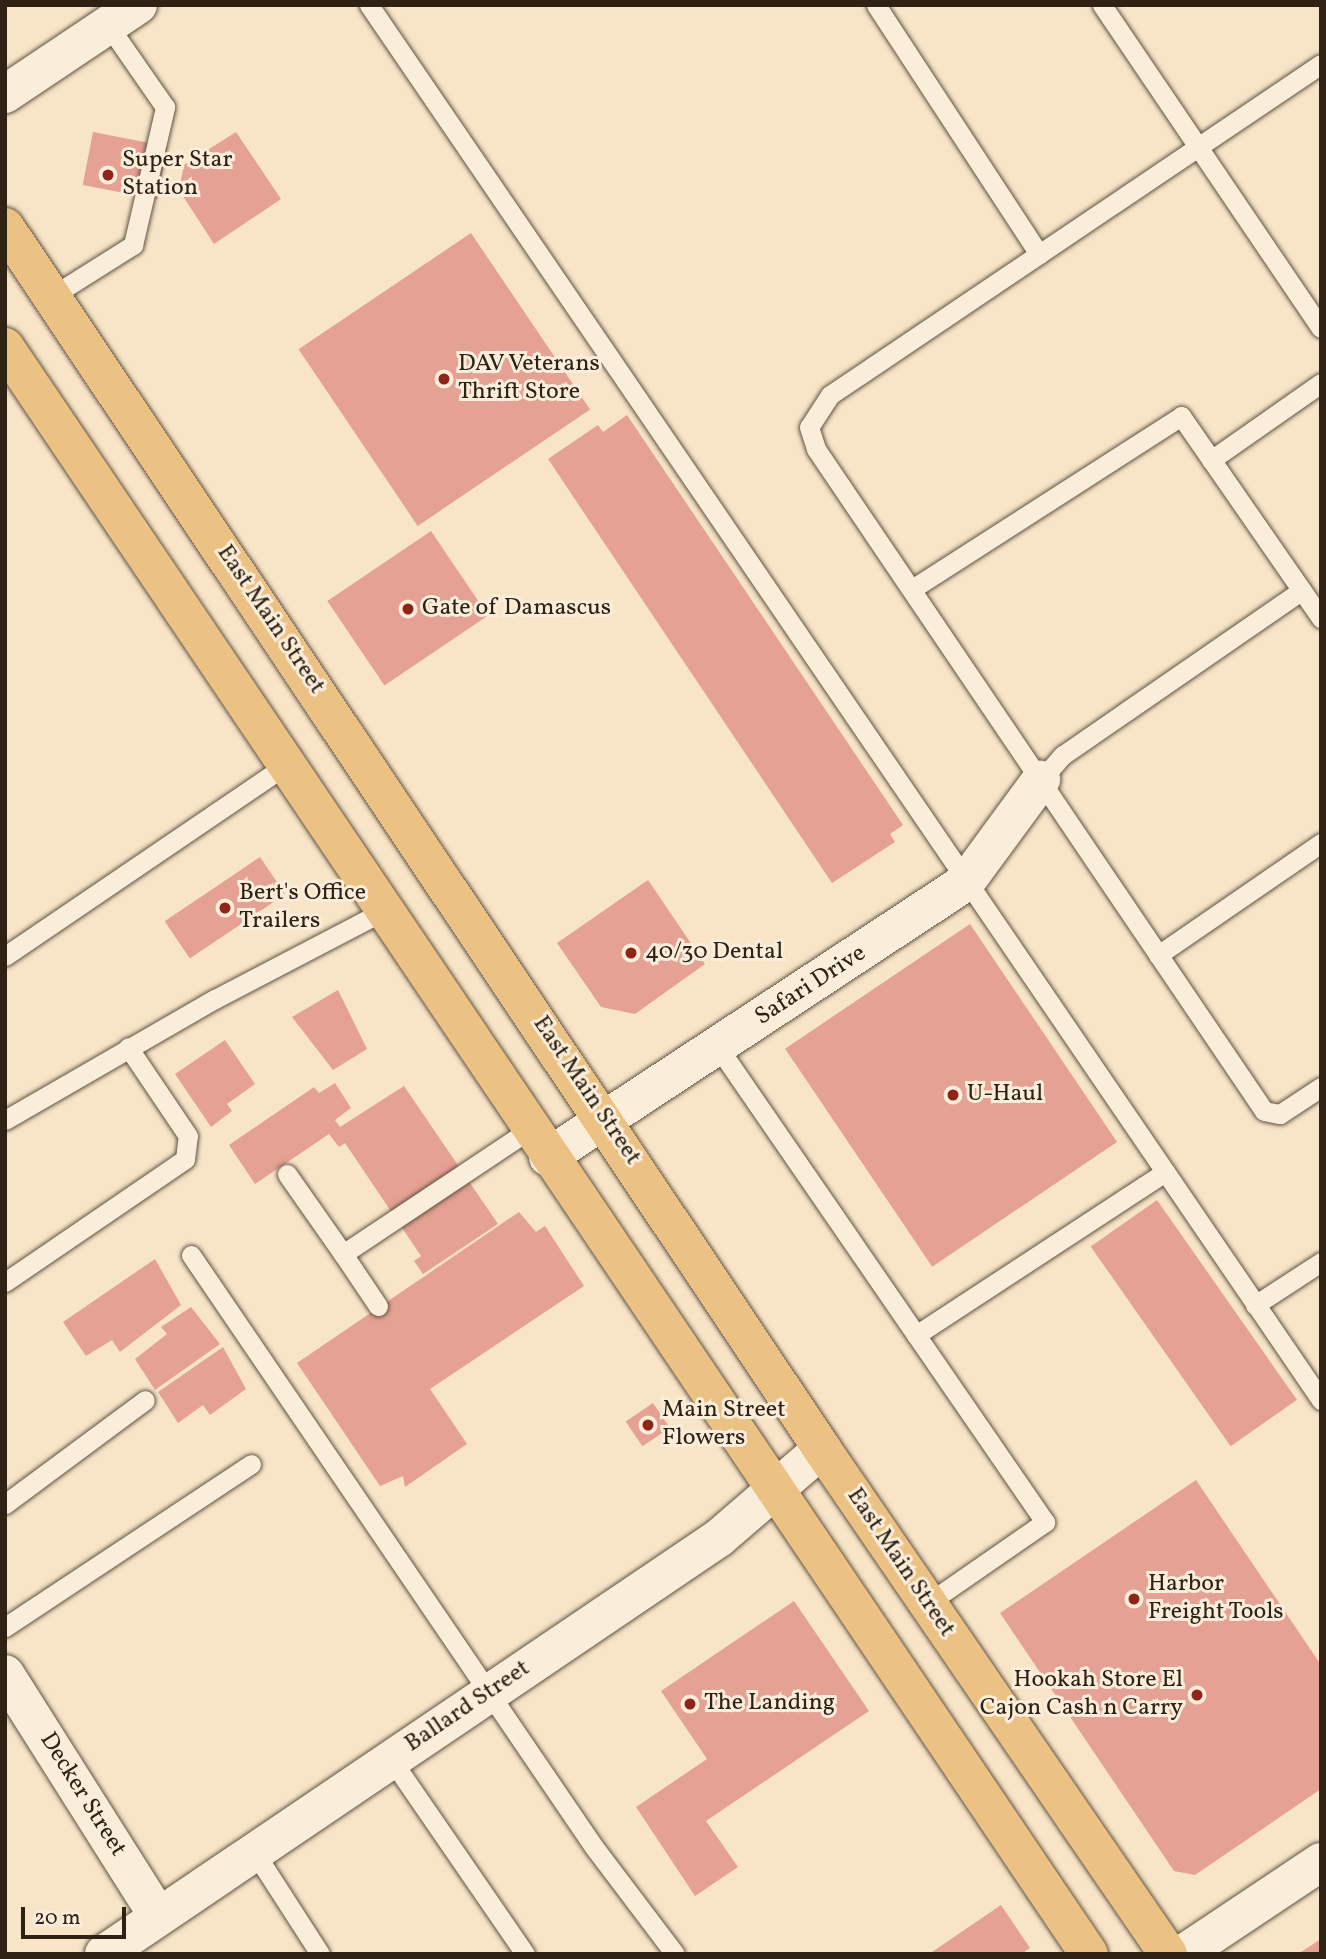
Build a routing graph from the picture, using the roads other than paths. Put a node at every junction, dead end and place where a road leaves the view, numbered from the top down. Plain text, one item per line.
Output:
1 (369, 5) edge
2 (876, 5) edge
3 (1102, 5) edge
4 (123, 15) edge
5 (1321, 64) edge
6 (5, 94) edge
7 (1198, 146) junction
8 (5, 227) edge
9 (1039, 254) junction
10 (52, 296) junction
11 (1321, 328) edge
12 (5, 347) edge
13 (1321, 383) edge
14 (1211, 460) junction
15 (912, 589) junction
16 (1301, 590) junction
17 (1321, 618) edge
18 (286, 765) junction
19 (1041, 780) junction
20 (1321, 843) edge
21 (966, 882) junction
22 (383, 911) junction
23 (5, 956) edge
24 (1158, 956) junction
25 (128, 1047) junction
26 (718, 1047) junction
27 (1321, 1087) edge
28 (5, 1119) edge
29 (606, 1120) junction
30 (539, 1144) junction
31 (1165, 1172) junction
32 (287, 1174) dead end
33 (343, 1254) junction
34 (191, 1255) dead end
35 (1321, 1262) edge
36 (5, 1282) edge
37 (378, 1306) dead end
38 (1255, 1306) junction
39 (916, 1335) junction
40 (1321, 1400) edge
41 (145, 1401) dead end
42 (822, 1449) junction
43 (251, 1464) dead end
44 (776, 1490) junction
45 (5, 1504) edge
46 (928, 1603) junction
47 (5, 1627) edge
48 (5, 1674) edge
49 (490, 1693) junction
50 (391, 1759) junction
51 (255, 1853) junction
52 (1321, 1862) edge
53 (158, 1916) junction
54 (104, 1954) edge
55 (320, 1954) edge
56 (526, 1954) edge
57 (674, 1954) edge
58 (1089, 1954) edge
59 (1168, 1954) edge
60 (1184, 1954) edge

1 - 21 lane
2 - 9 lane
3 - 7 lane
4 - 6 street
4 - 10 lane
5 - 7 lane
7 - 9 lane
7 - 11 lane
8 - 10 main road, East Main Street
9 - 15 lane
10 - 29 main road, East Main Street
12 - 18 main road
13 - 14 lane
14 - 15 lane
14 - 16 lane
15 - 19 lane
16 - 17 lane
16 - 19 lane
18 - 22 main road
18 - 23 lane
19 - 21 street, Safari Drive
19 - 24 lane
20 - 24 lane
21 - 26 street, Safari Drive
21 - 31 lane
22 - 25 lane
22 - 30 main road
24 - 27 lane
25 - 28 lane
25 - 36 lane
26 - 29 street, Safari Drive
26 - 39 lane
29 - 30 street, Safari Drive
29 - 42 main road, East Main Street
30 - 33 lane
30 - 44 main road
31 - 38 lane
31 - 39 lane
32 - 33 lane
33 - 37 lane
34 - 49 lane
35 - 38 lane
38 - 40 lane
39 - 46 lane
41 - 45 lane
42 - 44 street, Ballard Street
42 - 46 main road, East Main Street
43 - 47 lane
44 - 49 street, Ballard Street
44 - 58 main road
46 - 59 main road, East Main Street
48 - 53 street, Decker Street
49 - 50 street, Ballard Street
49 - 57 lane
50 - 51 street, Ballard Street
50 - 56 lane
51 - 53 street, Ballard Street
51 - 55 lane
52 - 60 street
53 - 54 street, Ballard Street

